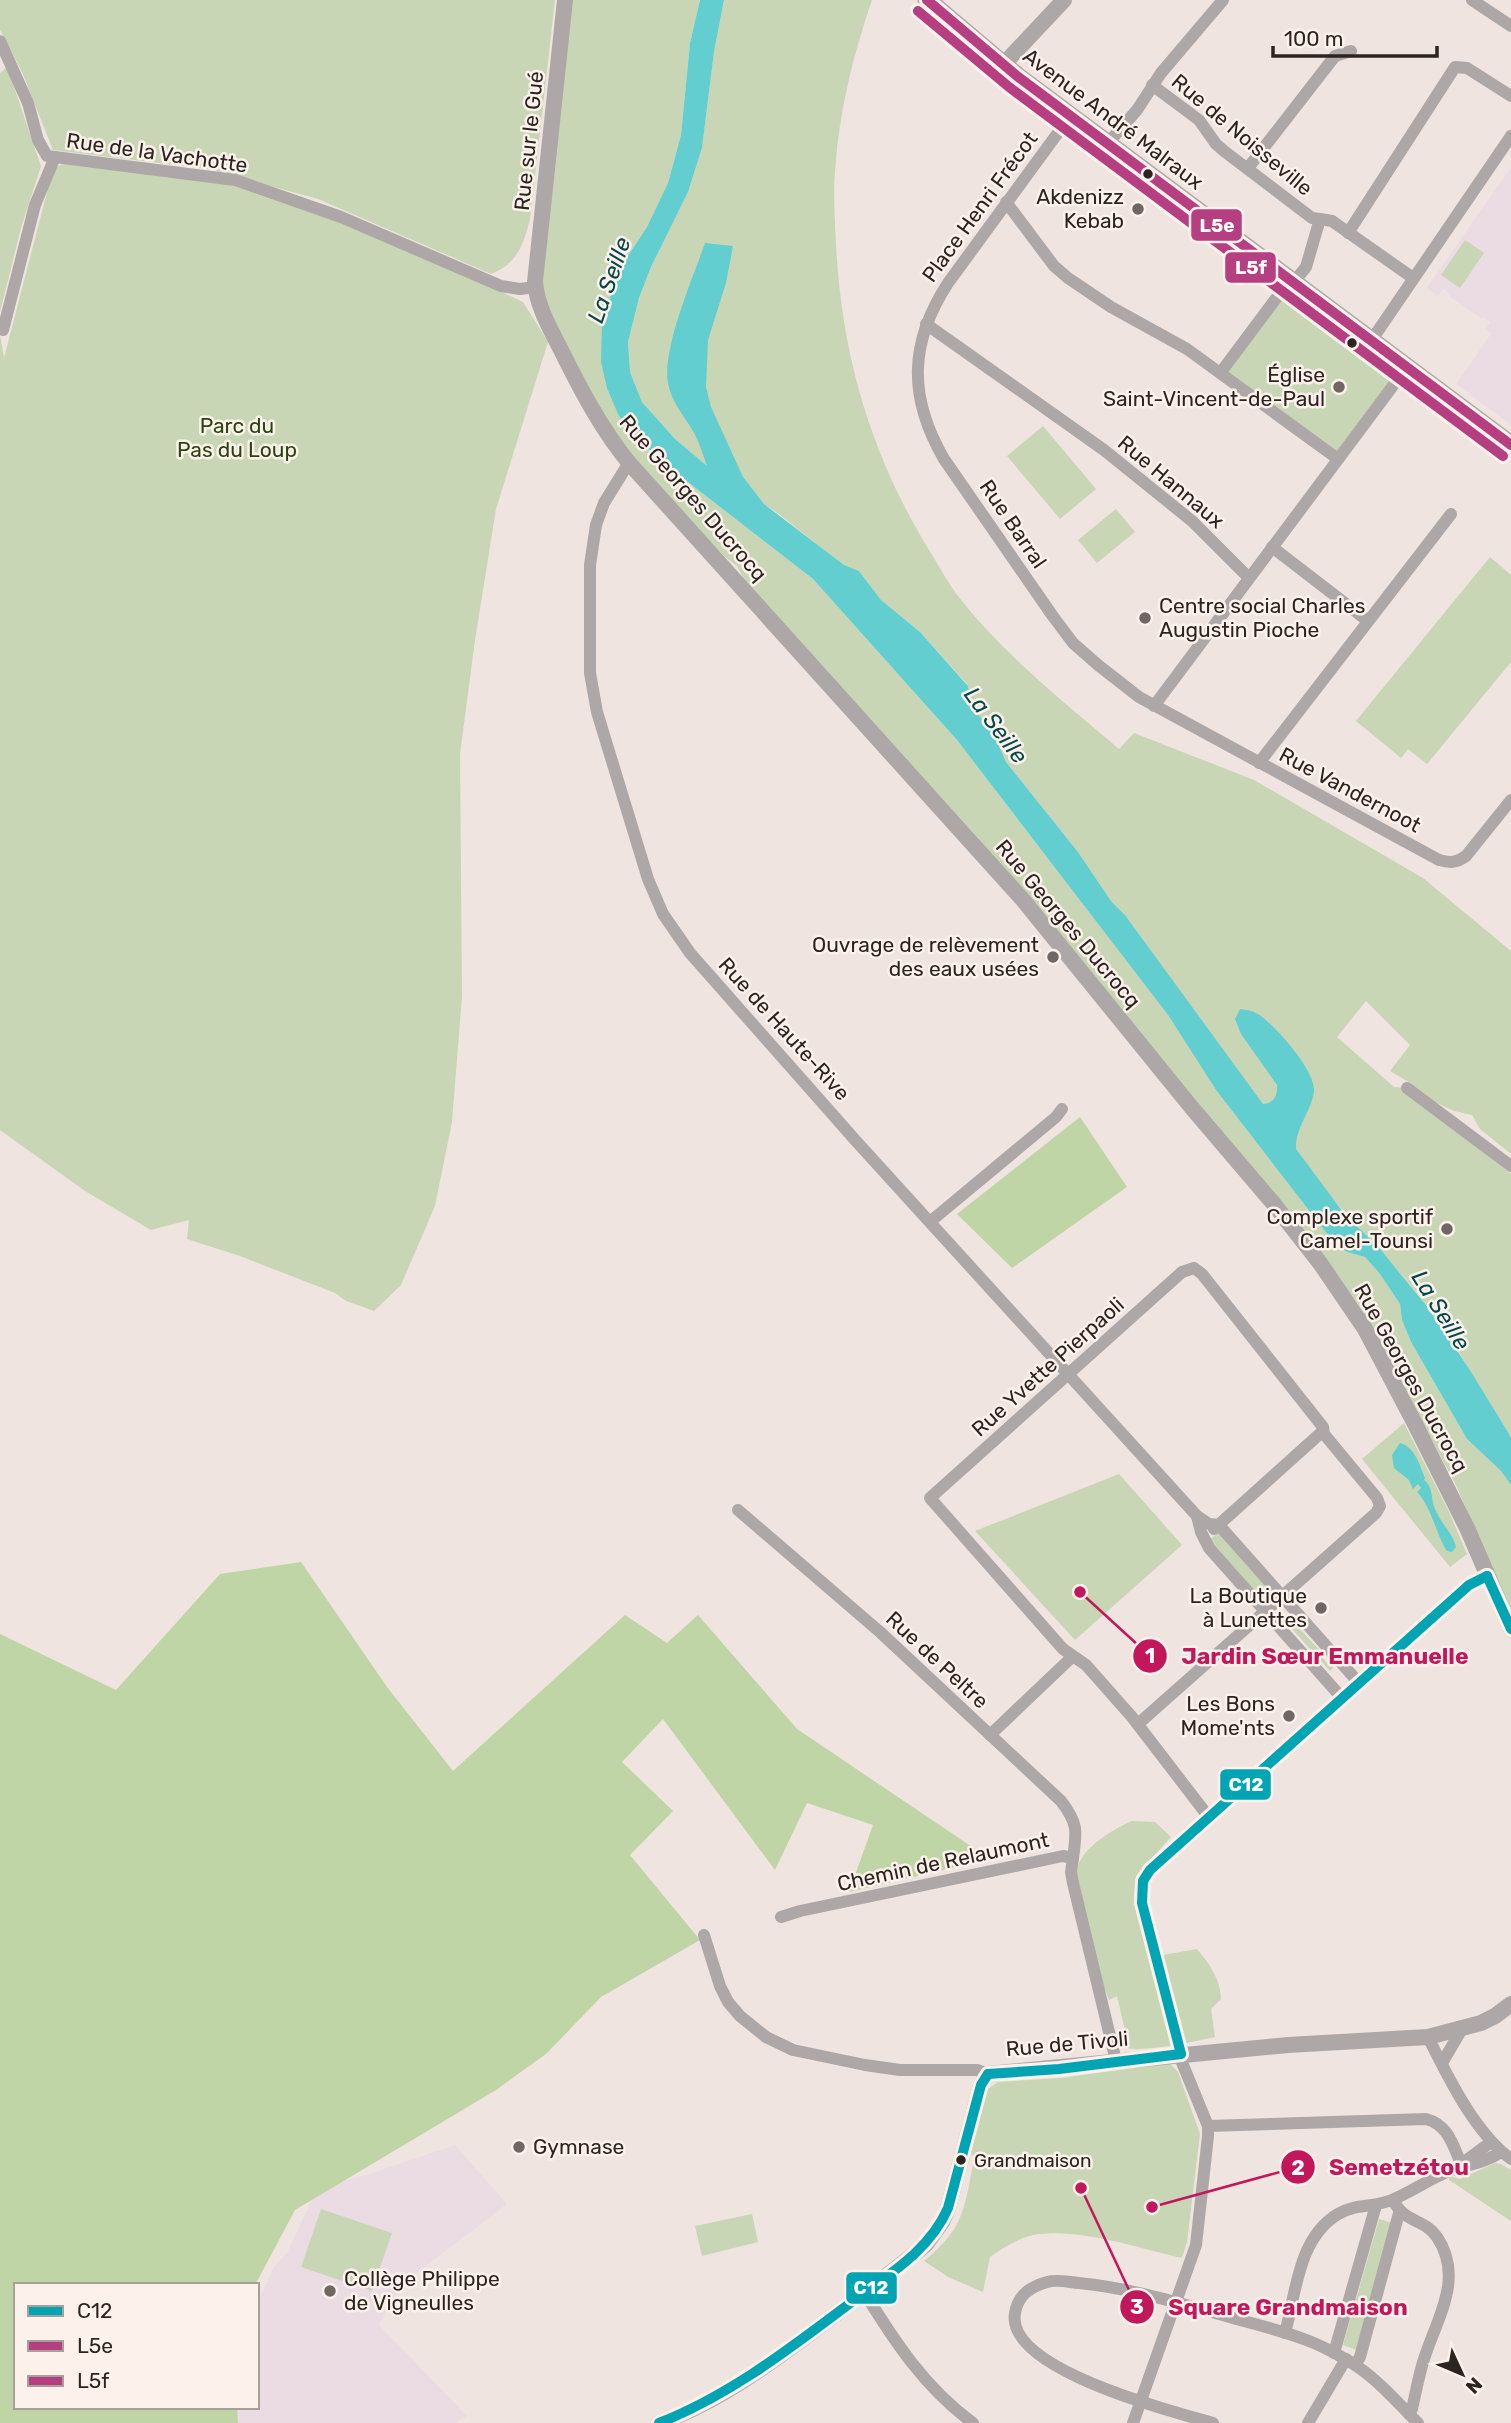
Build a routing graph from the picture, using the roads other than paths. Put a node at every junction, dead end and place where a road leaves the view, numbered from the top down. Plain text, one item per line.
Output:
1 (565, 0) edge
2 (927, 0) edge
3 (1064, 0) edge
4 (1223, 0) edge
5 (1472, 0) edge
6 (1511, 26) edge
7 (0, 41) edge
8 (1351, 51) dead end
9 (1003, 65) junction
10 (1152, 85) junction
11 (1511, 96) edge
12 (1071, 115) junction
13 (1511, 136) edge
14 (1108, 143) junction
15 (55, 157) junction
16 (1248, 169) junction
17 (1006, 202) junction
18 (1320, 219) junction
19 (1348, 233) junction
20 (1413, 278) junction
21 (1293, 282) junction
22 (535, 287) junction
23 (926, 324) junction
24 (3, 330) dead end
25 (1371, 341) junction
26 (1407, 367) junction
27 (1221, 372) junction
28 (1511, 445) edge
29 (1338, 459) junction
30 (630, 464) junction
31 (1451, 514) dead end
32 (1272, 547) junction
33 (1250, 578) junction
34 (1368, 621) junction
35 (1154, 706) junction
36 (1259, 763) junction
37 (1511, 800) edge
38 (1407, 1088) dead end
39 (1062, 1109) dead end
40 (1511, 1166) edge
41 (931, 1221) junction
42 (1070, 1374) junction
43 (1323, 1432) junction
44 (738, 1510) dead end
45 (1197, 1516) junction
46 (1219, 1525) junction
47 (1204, 1538) junction
48 (1487, 1576) junction
49 (1282, 1596) junction
50 (1265, 1611) junction
51 (1511, 1629) edge
52 (1072, 1657) junction
53 (1359, 1683) junction
54 (1342, 1698) junction
55 (1138, 1724) junction
56 (990, 1735) junction
57 (1208, 1816) junction
58 (1073, 1858) junction
59 (781, 1917) dead end
60 (704, 1935) dead end
61 (1511, 2004) edge
62 (1462, 2029) junction
63 (1428, 2037) junction
64 (1181, 2054) junction
65 (1116, 2061) junction
66 (1442, 2063) junction
67 (988, 2074) junction
68 (1208, 2126) junction
69 (1491, 2142) junction
70 (1506, 2155) edge
71 (1462, 2166) junction
72 (1393, 2200) junction
73 (1377, 2205) junction
74 (1399, 2213) junction
75 (864, 2292) junction
76 (1177, 2302) junction
77 (1285, 2333) junction
78 (1334, 2353) junction
79 (1350, 2362) junction
80 (1141, 2402) junction
81 (1413, 2418) edge
82 (659, 2423) edge
83 (973, 2423) edge
84 (1133, 2423) edge
85 (1213, 2423) edge
86 (1308, 2423) edge

1 - 22 street, Rue sur le Gué
2 - 9 main road, Avenue André Malraux
3 - 9 street
4 - 10 street
5 - 6 street
7 - 15 street, Rue de la Vachotte
8 - 16 street
9 - 12 main road, Avenue André Malraux
10 - 14 street
10 - 16 street, Rue de Noisseville
11 - 19 street
12 - 14 main road, Avenue André Malraux
12 - 17 street, Place Henri Frécot
13 - 20 street
14 - 21 main road, Avenue André Malraux
15 - 22 street, Rue de la Vachotte
15 - 24 street
16 - 18 street, Rue de Noisseville
17 - 23 street, Place Henri Frécot
17 - 27 street
18 - 19 street
18 - 21 street, Rue de Noisseville
19 - 20 street
20 - 25 street
21 - 25 main road, Avenue André Malraux
21 - 27 street, Rue de Noisseville
22 - 30 street, Rue Georges Ducrocq
23 - 33 street, Rue Hannaux
23 - 35 street, Rue Barral
25 - 26 main road, Avenue André Malraux
26 - 28 main road, Avenue André Malraux
26 - 29 street
27 - 29 street
29 - 32 street
30 - 41 street, Rue de Haute-Rive
30 - 48 street, Rue Georges Ducrocq
31 - 34 street
32 - 33 street
32 - 34 street
33 - 35 street
34 - 36 street
35 - 36 street, Rue Vandernoot
36 - 37 street, Rue Vandernoot
38 - 40 street
39 - 41 street
41 - 42 street, Rue de Haute-Rive
42 - 43 street, Rue Yvette Pierpaoli
42 - 45 street, Rue de Haute-Rive
42 - 52 street, Rue Yvette Pierpaoli
43 - 46 street
43 - 49 street
44 - 56 street, Rue de Peltre
45 - 46 street, Rue de Haute-Rive
45 - 47 street, Rue de Haute-Rive
46 - 47 street
46 - 49 street, Rue de Haute-Rive
47 - 50 street, Rue de Haute-Rive
48 - 51 street, Rue Georges Ducrocq
48 - 53 street
49 - 50 street
49 - 53 street, Rue de Haute-Rive
50 - 54 street, Rue de Haute-Rive
50 - 55 street
52 - 55 street
52 - 56 street
53 - 54 street
54 - 57 street
55 - 57 street
56 - 58 street, Rue de Peltre
57 - 64 street
58 - 59 street, Chemin de Relaumont
58 - 65 street, Chemin de Relaumont
60 - 67 street, Rue de Tivoli
61 - 62 street, Rue de Tivoli
62 - 63 street, Rue de Tivoli
62 - 66 street
63 - 64 street, Rue de Tivoli
63 - 66 street
64 - 65 street, Rue de Tivoli
64 - 68 street
65 - 67 street, Rue de Tivoli
66 - 69 street
67 - 75 street
68 - 71 street
68 - 76 street
69 - 70 street
69 - 71 street
70 - 71 street
71 - 72 street
72 - 73 street
72 - 74 street
73 - 77 street
73 - 78 street
74 - 79 street
74 - 81 street
75 - 82 street
75 - 83 street
76 - 77 street
76 - 80 street
76 - 80 street
77 - 78 street
78 - 79 street
79 - 81 street
79 - 86 street
80 - 84 street
80 - 85 street

